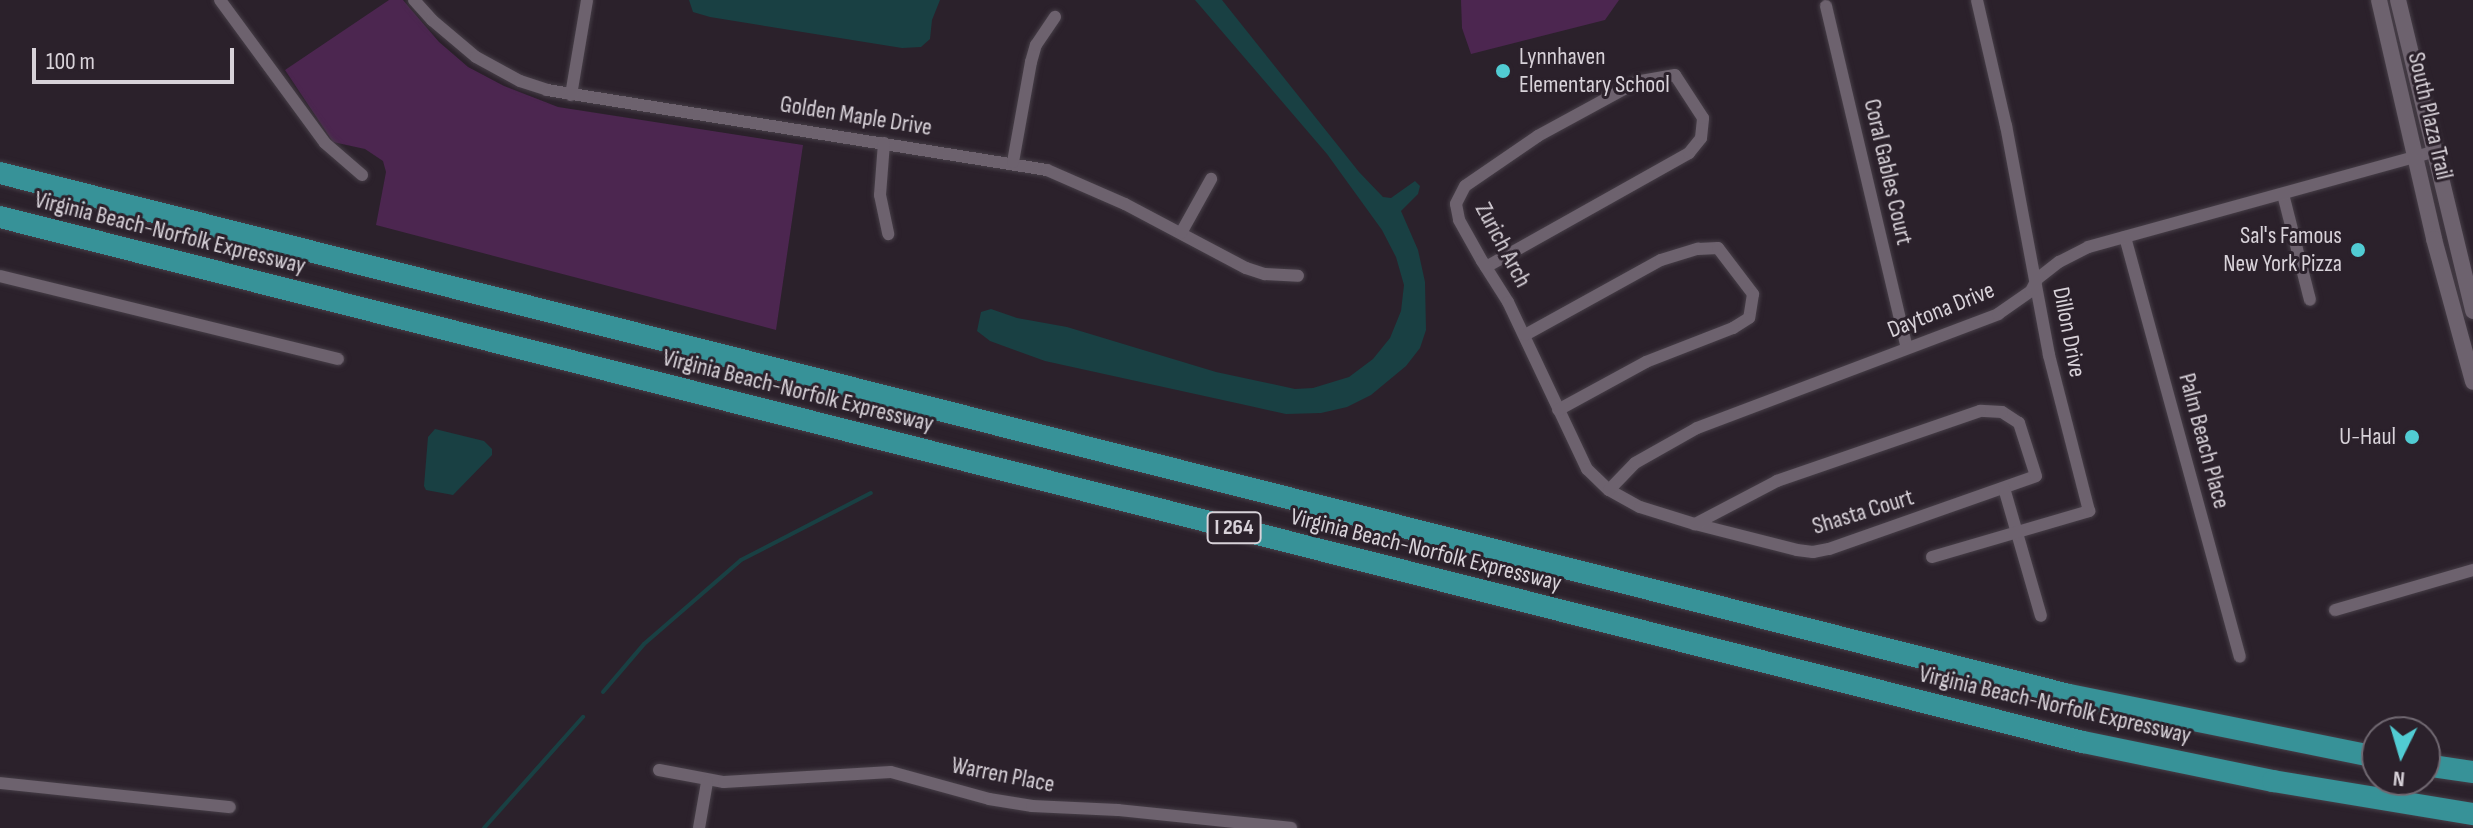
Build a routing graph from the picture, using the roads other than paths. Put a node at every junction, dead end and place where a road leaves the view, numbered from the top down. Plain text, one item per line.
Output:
1 (220, 0) edge
2 (414, 0) edge
3 (587, 0) edge
4 (1977, 0) edge
5 (2379, 0) edge
6 (2398, 0) edge
7 (1826, 6) dead end
8 (1055, 17) dead end
9 (571, 95) junction
10 (884, 143) junction
11 (2433, 152) junction
12 (2416, 157) junction
13 (1013, 162) junction
14 (0, 173) edge
15 (362, 175) dead end
16 (1211, 179) dead end
17 (2283, 194) junction
18 (0, 217) edge
19 (1181, 233) junction
20 (888, 234) dead end
21 (2125, 237) junction
22 (1486, 267) junction
23 (0, 276) edge
24 (1298, 276) dead end
25 (2037, 279) junction
26 (2310, 300) dead end
27 (2473, 311) edge
28 (1525, 335) junction
29 (1907, 348) junction
30 (338, 359) dead end
31 (2473, 382) edge
32 (1558, 410) junction
33 (2004, 488) junction
34 (1609, 490) junction
35 (1695, 524) junction
36 (2016, 531) junction
37 (1932, 557) dead end
38 (2473, 570) edge
39 (2335, 610) dead end
40 (2041, 616) dead end
41 (2240, 657) dead end
42 (2361, 754) edge
43 (2441, 767) edge
44 (659, 770) dead end
45 (2473, 772) edge
46 (707, 782) junction
47 (0, 783) edge
48 (230, 807) dead end
49 (2473, 814) edge
50 (699, 828) edge
51 (1291, 828) edge

1 - 15 street
2 - 9 street, Golden Maple Drive
3 - 9 street
4 - 25 street, Dillon Drive
5 - 12 main road, South Plaza Trail
6 - 11 main road, South Plaza Trail
7 - 29 street, Coral Gables Court
8 - 13 street
9 - 10 street, Golden Maple Drive
10 - 13 street, Golden Maple Drive
10 - 20 street
11 - 12 street, Daytona Drive
11 - 27 main road, South Plaza Trail
12 - 17 street, Daytona Drive
12 - 31 main road, South Plaza Trail
13 - 19 street, Golden Maple Drive
14 - 42 highway, Virginia Beach-Norfolk Expressway / I 264
16 - 19 street
17 - 21 street, Daytona Drive
17 - 26 street
18 - 49 highway, Virginia Beach-Norfolk Expressway / I 264
19 - 24 street, Golden Maple Drive
21 - 25 street, Daytona Drive
21 - 41 street, Palm Beach Place
22 - 22 street, Zurich Arch
22 - 28 street, Zurich Arch
23 - 30 street
25 - 29 street, Daytona Drive
25 - 36 street, Dillon Drive
28 - 32 street, Zurich Arch
28 - 32 street
29 - 34 street, Daytona Drive
32 - 34 street, Zurich Arch
33 - 35 street, Shasta Court
33 - 35 street, Shasta Court
33 - 36 street
34 - 35 street, Shasta Court
36 - 37 street, Dillon Drive
36 - 40 street
38 - 39 street
43 - 45 highway
44 - 46 street, Warren Place
46 - 50 street
46 - 51 street, Warren Place
47 - 48 street

